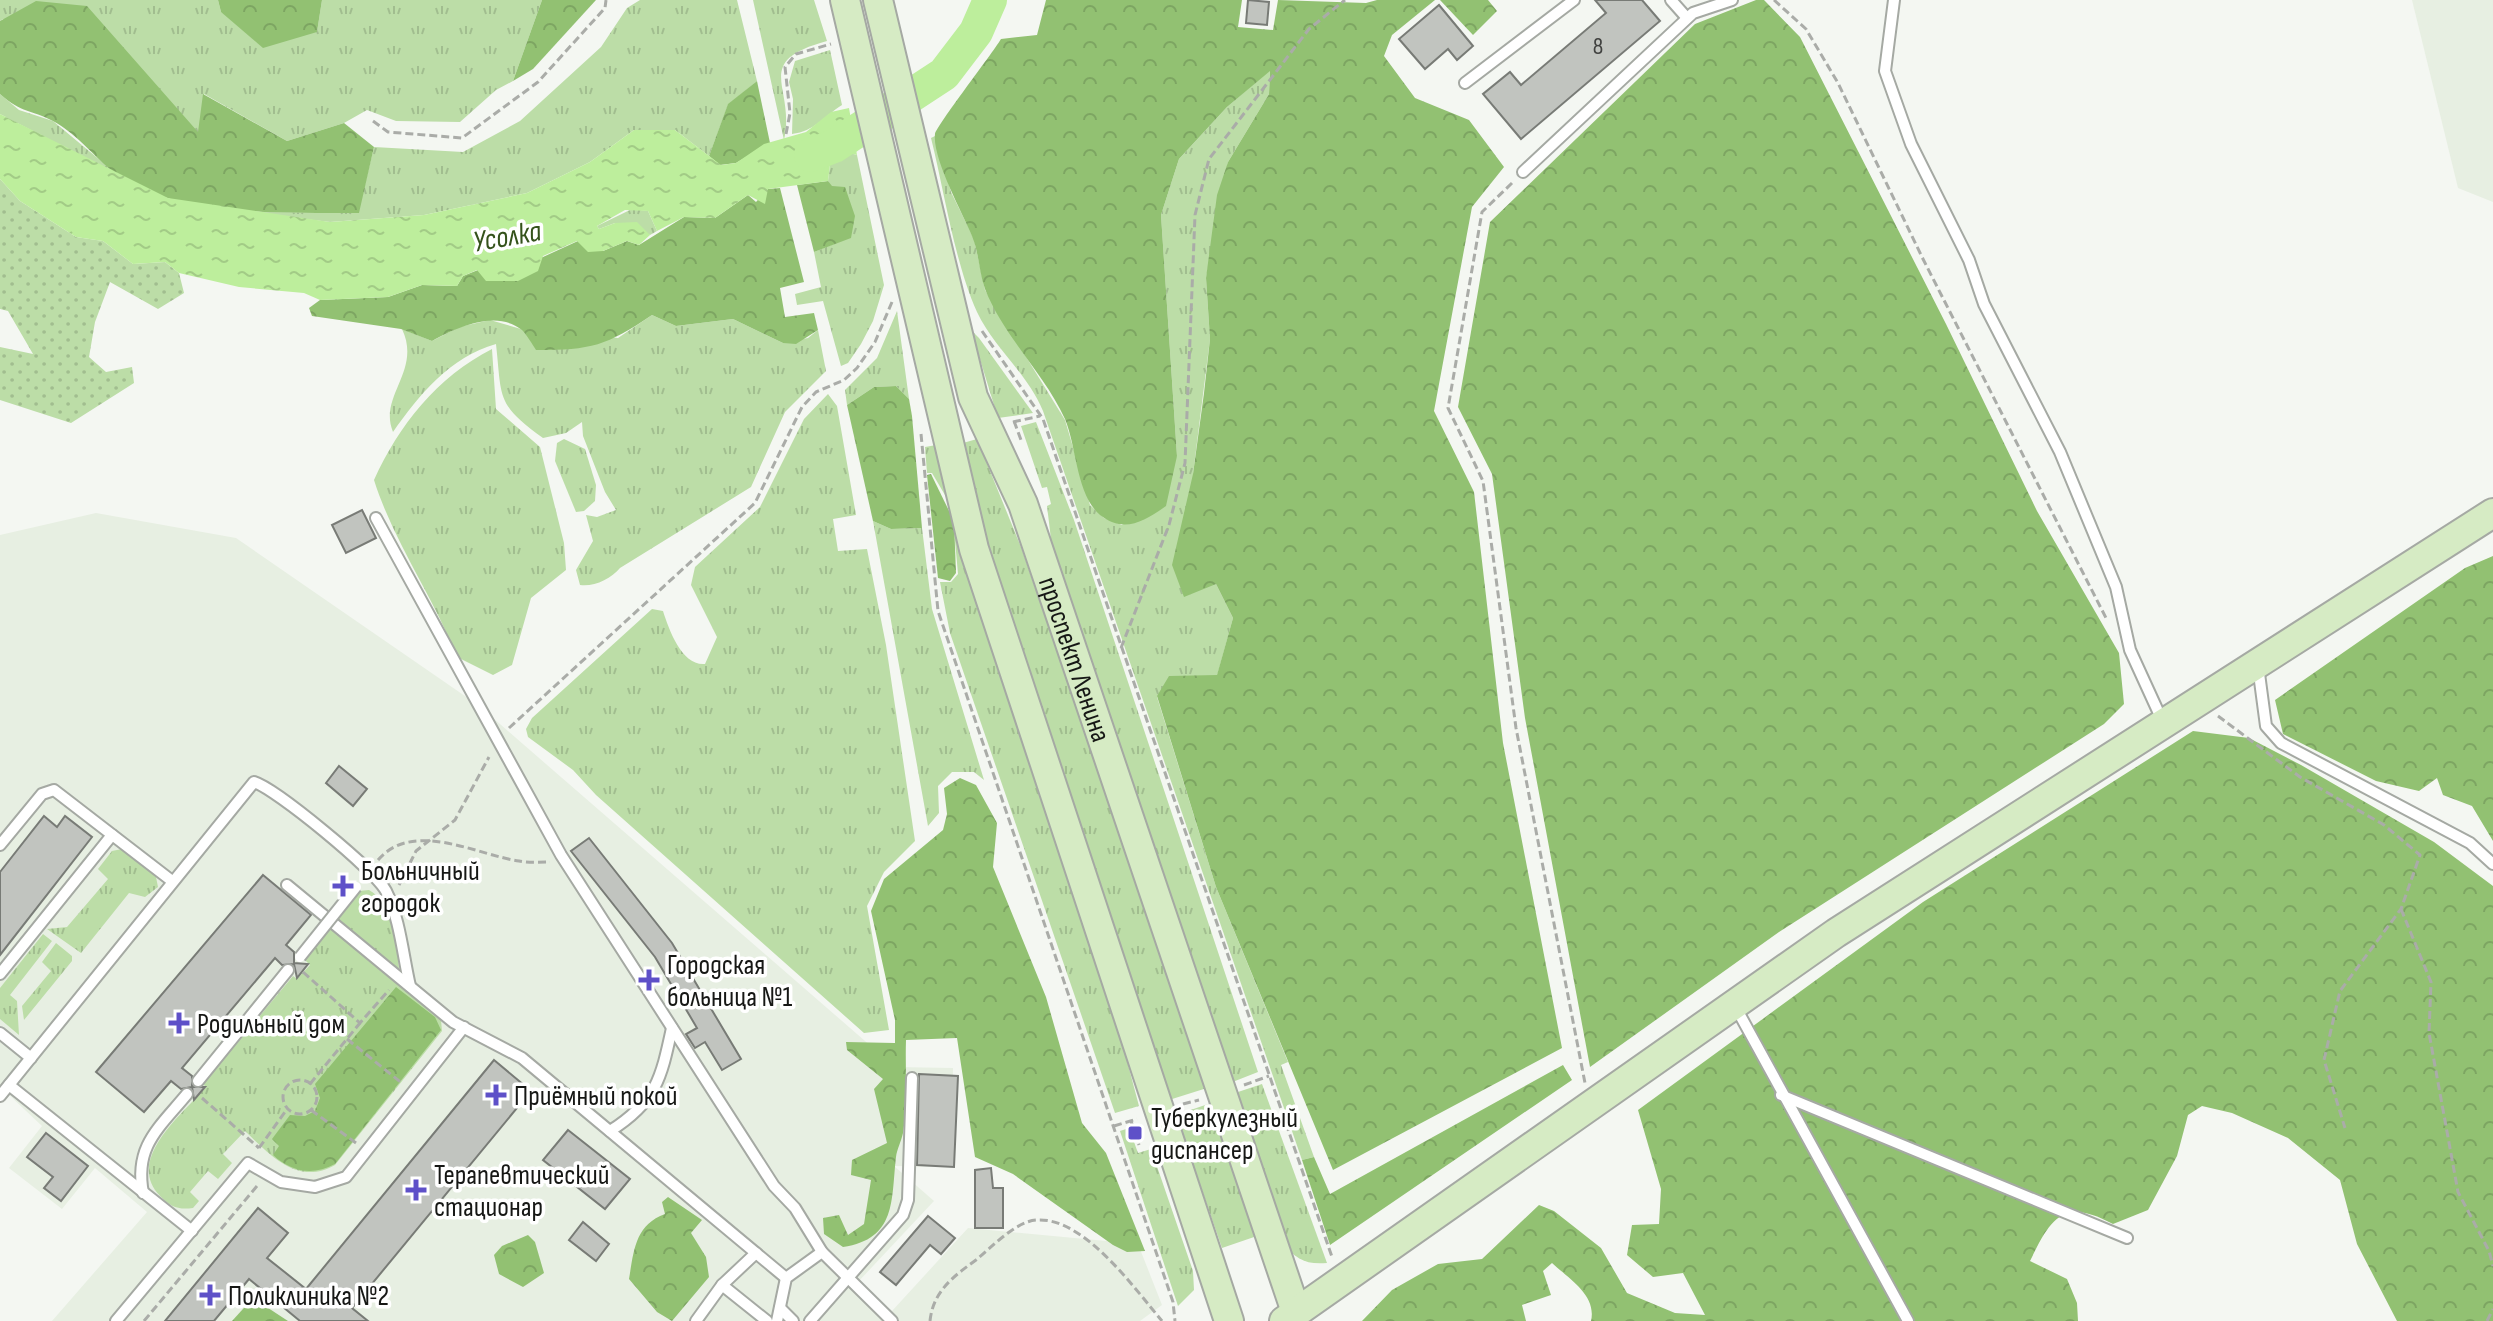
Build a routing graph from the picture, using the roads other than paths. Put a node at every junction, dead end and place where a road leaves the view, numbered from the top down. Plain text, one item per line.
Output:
1 (845, 0) edge
2 (1574, 0) edge
3 (1671, 0) edge
4 (1732, 0) edge
5 (1894, 0) edge
6 (880, 12) edge
7 (1687, 18) junction
8 (1465, 83) dead end
9 (1523, 172) road end
10 (2493, 513) edge
11 (376, 518) dead end
12 (2257, 664) junction
13 (2163, 722) junction
14 (112, 835) junction
15 (0, 845) edge
16 (2493, 864) edge
17 (369, 872) junction
18 (172, 881) junction
19 (287, 885) dead end
20 (300, 957) dead end
21 (288, 970) dead end
22 (0, 974) edge
23 (410, 986) junction
24 (1734, 1005) junction
25 (464, 1027) junction
26 (672, 1028) junction
27 (0, 1033) edge
28 (31, 1058) junction
29 (912, 1078) dead end
30 (198, 1081) dead end
31 (9, 1085) junction
32 (187, 1094) dead end
33 (1781, 1095) junction
34 (0, 1096) edge
35 (610, 1131) junction
36 (143, 1193) junction
37 (192, 1231) junction
38 (2127, 1238) dead end
39 (822, 1252) junction
40 (756, 1253) junction
41 (786, 1278) junction
42 (849, 1279) junction
43 (722, 1285) junction
44 (780, 1308) junction
45 (1290, 1317) edge
46 (116, 1321) edge
47 (696, 1321) edge
48 (767, 1321) edge
49 (777, 1321) edge
50 (793, 1321) edge
51 (810, 1321) edge
52 (892, 1321) edge
53 (1229, 1321) edge
54 (1908, 1321) edge

1 - 53 street
2 - 8 lane
3 - 7 lane
4 - 7 lane
5 - 13 lane
6 - 45 street, проспект Ленина
7 - 9 lane
10 - 12 street
11 - 26 lane
12 - 13 street
12 - 16 lane
13 - 24 street
14 - 15 lane
14 - 18 lane
14 - 22 lane
17 - 18 lane
17 - 20 lane, bridge
17 - 23 lane
18 - 28 lane
19 - 23 lane
21 - 30 lane
23 - 25 lane
24 - 33 lane
24 - 45 street
25 - 35 lane
25 - 37 lane
26 - 35 lane
26 - 39 lane
27 - 28 lane
28 - 31 lane
29 - 42 lane
31 - 34 lane
31 - 36 lane
32 - 36 lane
33 - 38 lane
33 - 54 lane
35 - 40 lane
36 - 37 lane
37 - 46 lane
39 - 41 lane
39 - 42 lane
40 - 41 lane
40 - 43 lane
41 - 44 lane
42 - 51 lane
42 - 52 lane
43 - 47 lane
43 - 48 lane
44 - 49 lane
44 - 50 lane

